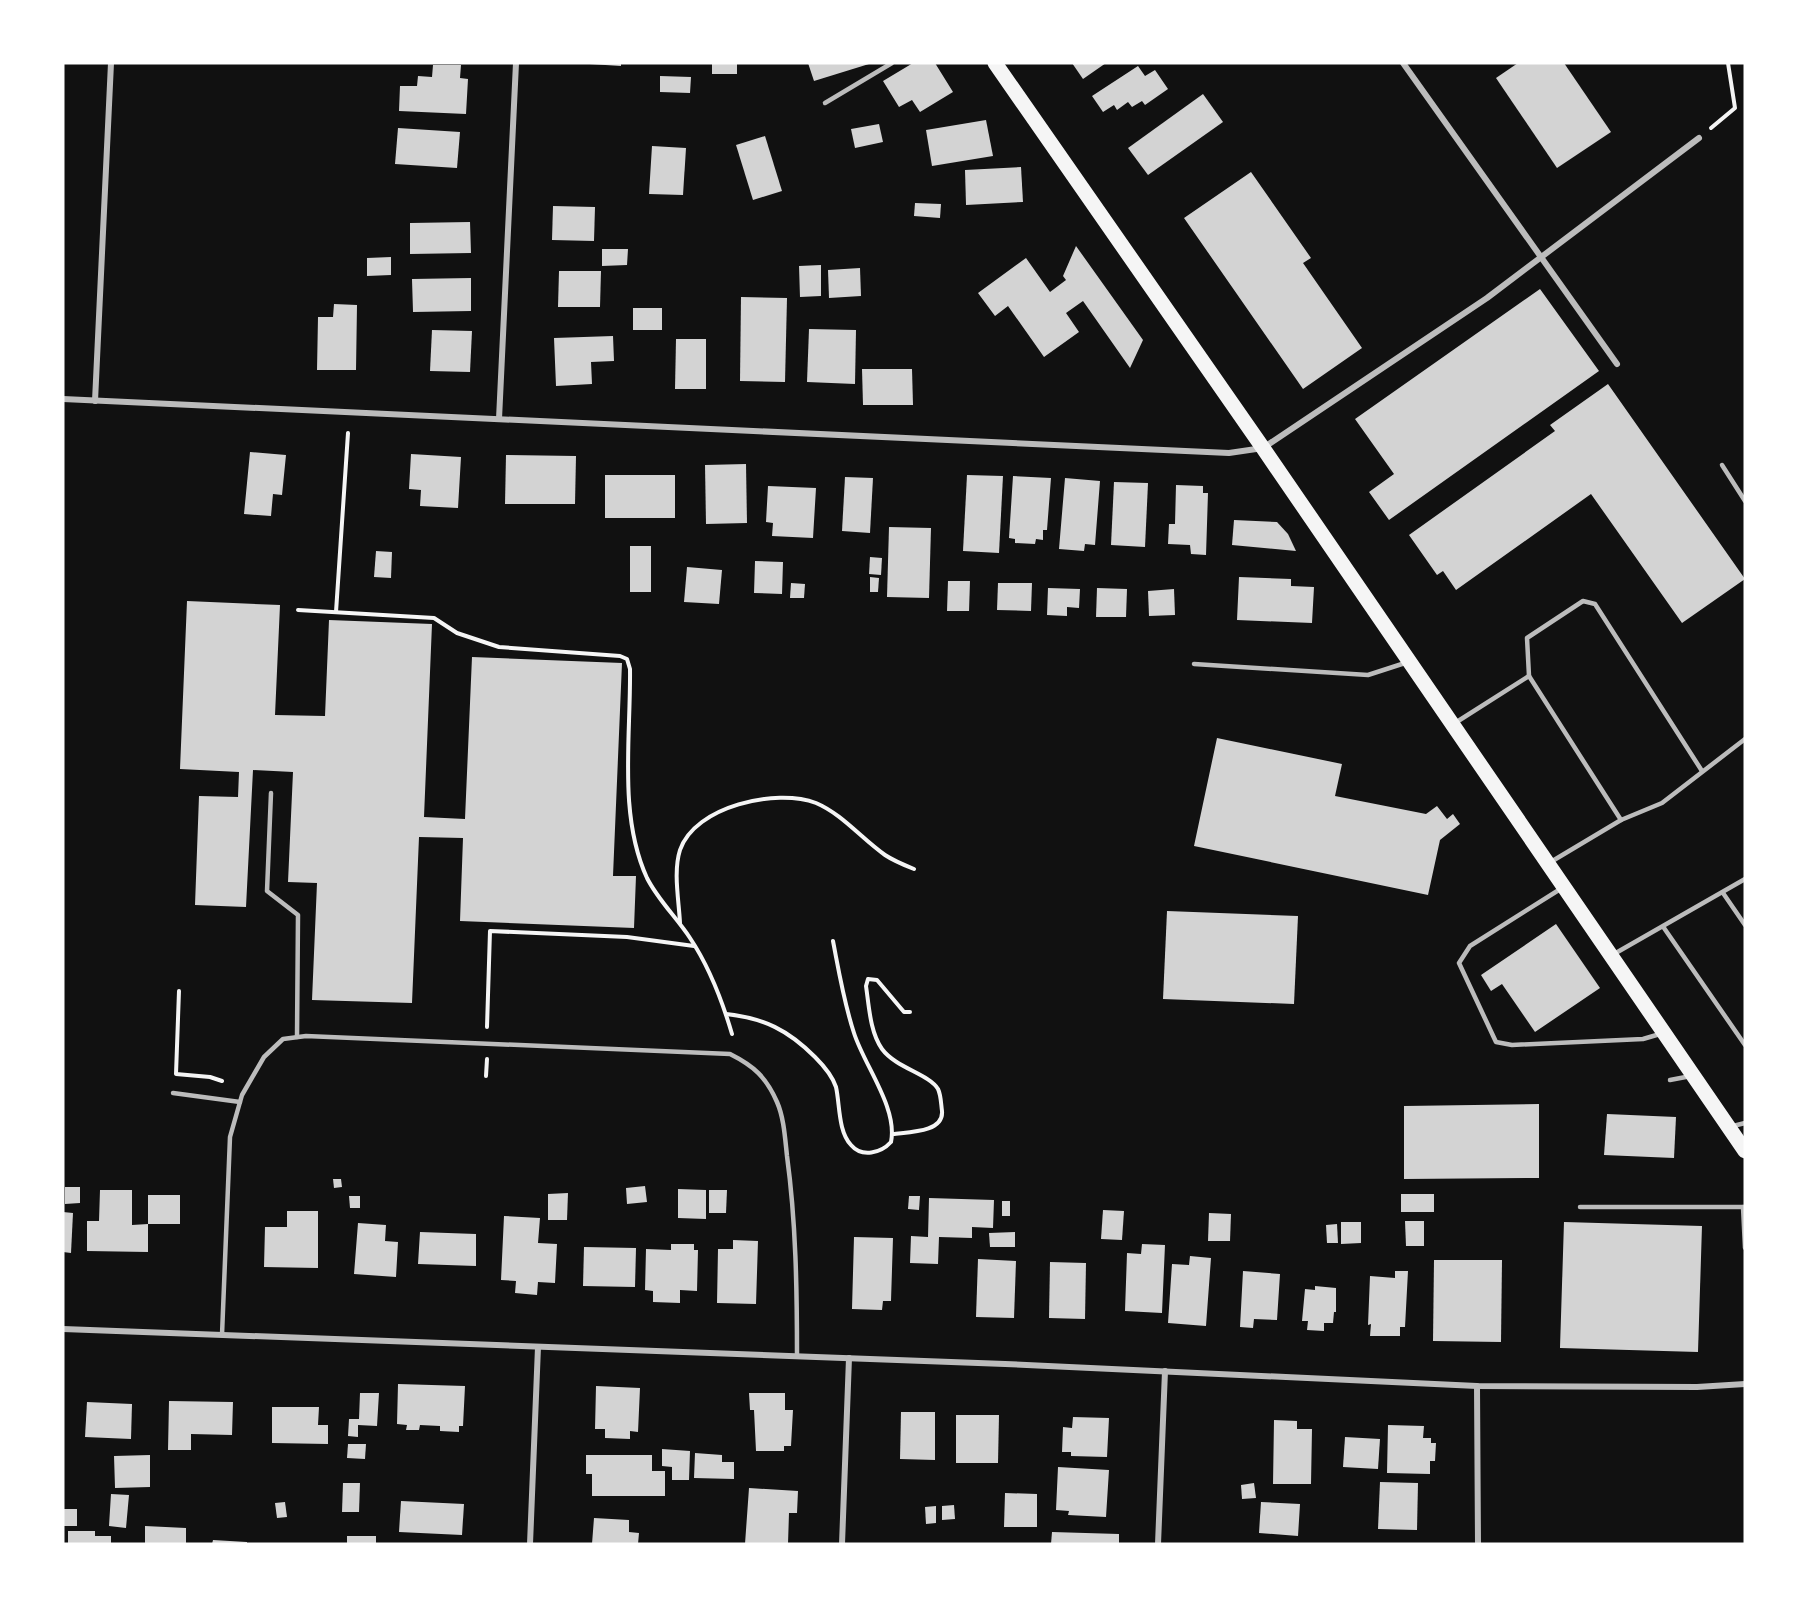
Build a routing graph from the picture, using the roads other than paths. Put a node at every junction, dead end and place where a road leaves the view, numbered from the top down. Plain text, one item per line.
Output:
1 (111, 63) edge
2 (516, 63) edge
3 (892, 63) edge
4 (995, 63) edge
5 (1403, 63) edge
6 (825, 103) dead end
7 (1700, 138) road end
8 (1540, 258) junction
9 (1617, 364) dead end
10 (63, 399) edge
11 (95, 401) junction
12 (499, 419) junction
13 (1263, 448) junction
14 (1722, 465) dead end
15 (1745, 501) edge
16 (1410, 661) junction
17 (1194, 664) dead end
18 (1529, 675) junction
19 (1453, 724) junction
20 (1745, 739) edge
21 (1702, 771) junction
22 (271, 793) dead end
23 (1621, 820) junction
24 (1548, 864) junction
25 (1745, 879) edge
26 (1564, 887) junction
27 (1723, 893) junction
28 (1745, 925) edge
29 (1664, 928) junction
30 (1611, 956) junction
31 (1664, 1033) junction
32 (297, 1037) junction
33 (1745, 1045) edge
34 (1694, 1076) junction
35 (1670, 1080) dead end
36 (173, 1093) dead end
37 (240, 1102) junction
38 (1745, 1123) edge
39 (1729, 1128) junction
40 (1745, 1151) edge
41 (1580, 1207) dead end
42 (1744, 1207) edge
43 (1745, 1248) edge
44 (63, 1329) edge
45 (222, 1335) junction
46 (538, 1347) junction
47 (797, 1356) junction
48 (849, 1358) junction
49 (1165, 1371) junction
50 (1745, 1384) edge
51 (1476, 1386) junction
52 (530, 1544) edge
53 (842, 1544) edge
54 (1158, 1544) edge
55 (1478, 1544) edge

1 - 11 street
2 - 12 street
3 - 6 lane
4 - 13 main road
5 - 8 street
7 - 8 street
8 - 9 street
8 - 13 street
10 - 11 street
11 - 12 street
12 - 13 street
13 - 16 main road
14 - 15 lane
16 - 17 lane
16 - 19 main road
18 - 19 lane
18 - 21 lane
18 - 23 lane
19 - 24 main road
20 - 21 lane
21 - 23 lane
22 - 32 lane
23 - 24 lane
24 - 26 main road
25 - 27 lane
26 - 30 main road
26 - 31 lane
27 - 28 lane
27 - 29 lane
29 - 30 lane
29 - 33 lane
30 - 31 main road
31 - 34 main road
32 - 37 lane
32 - 47 lane
34 - 35 lane
34 - 39 main road
36 - 37 lane
37 - 45 lane
38 - 39 lane
39 - 40 main road
41 - 42 lane
42 - 43 lane
44 - 45 street
45 - 46 street
46 - 47 street
46 - 52 street
47 - 48 street
48 - 49 street
48 - 53 street
49 - 51 street
49 - 54 street
50 - 51 street
51 - 55 street

